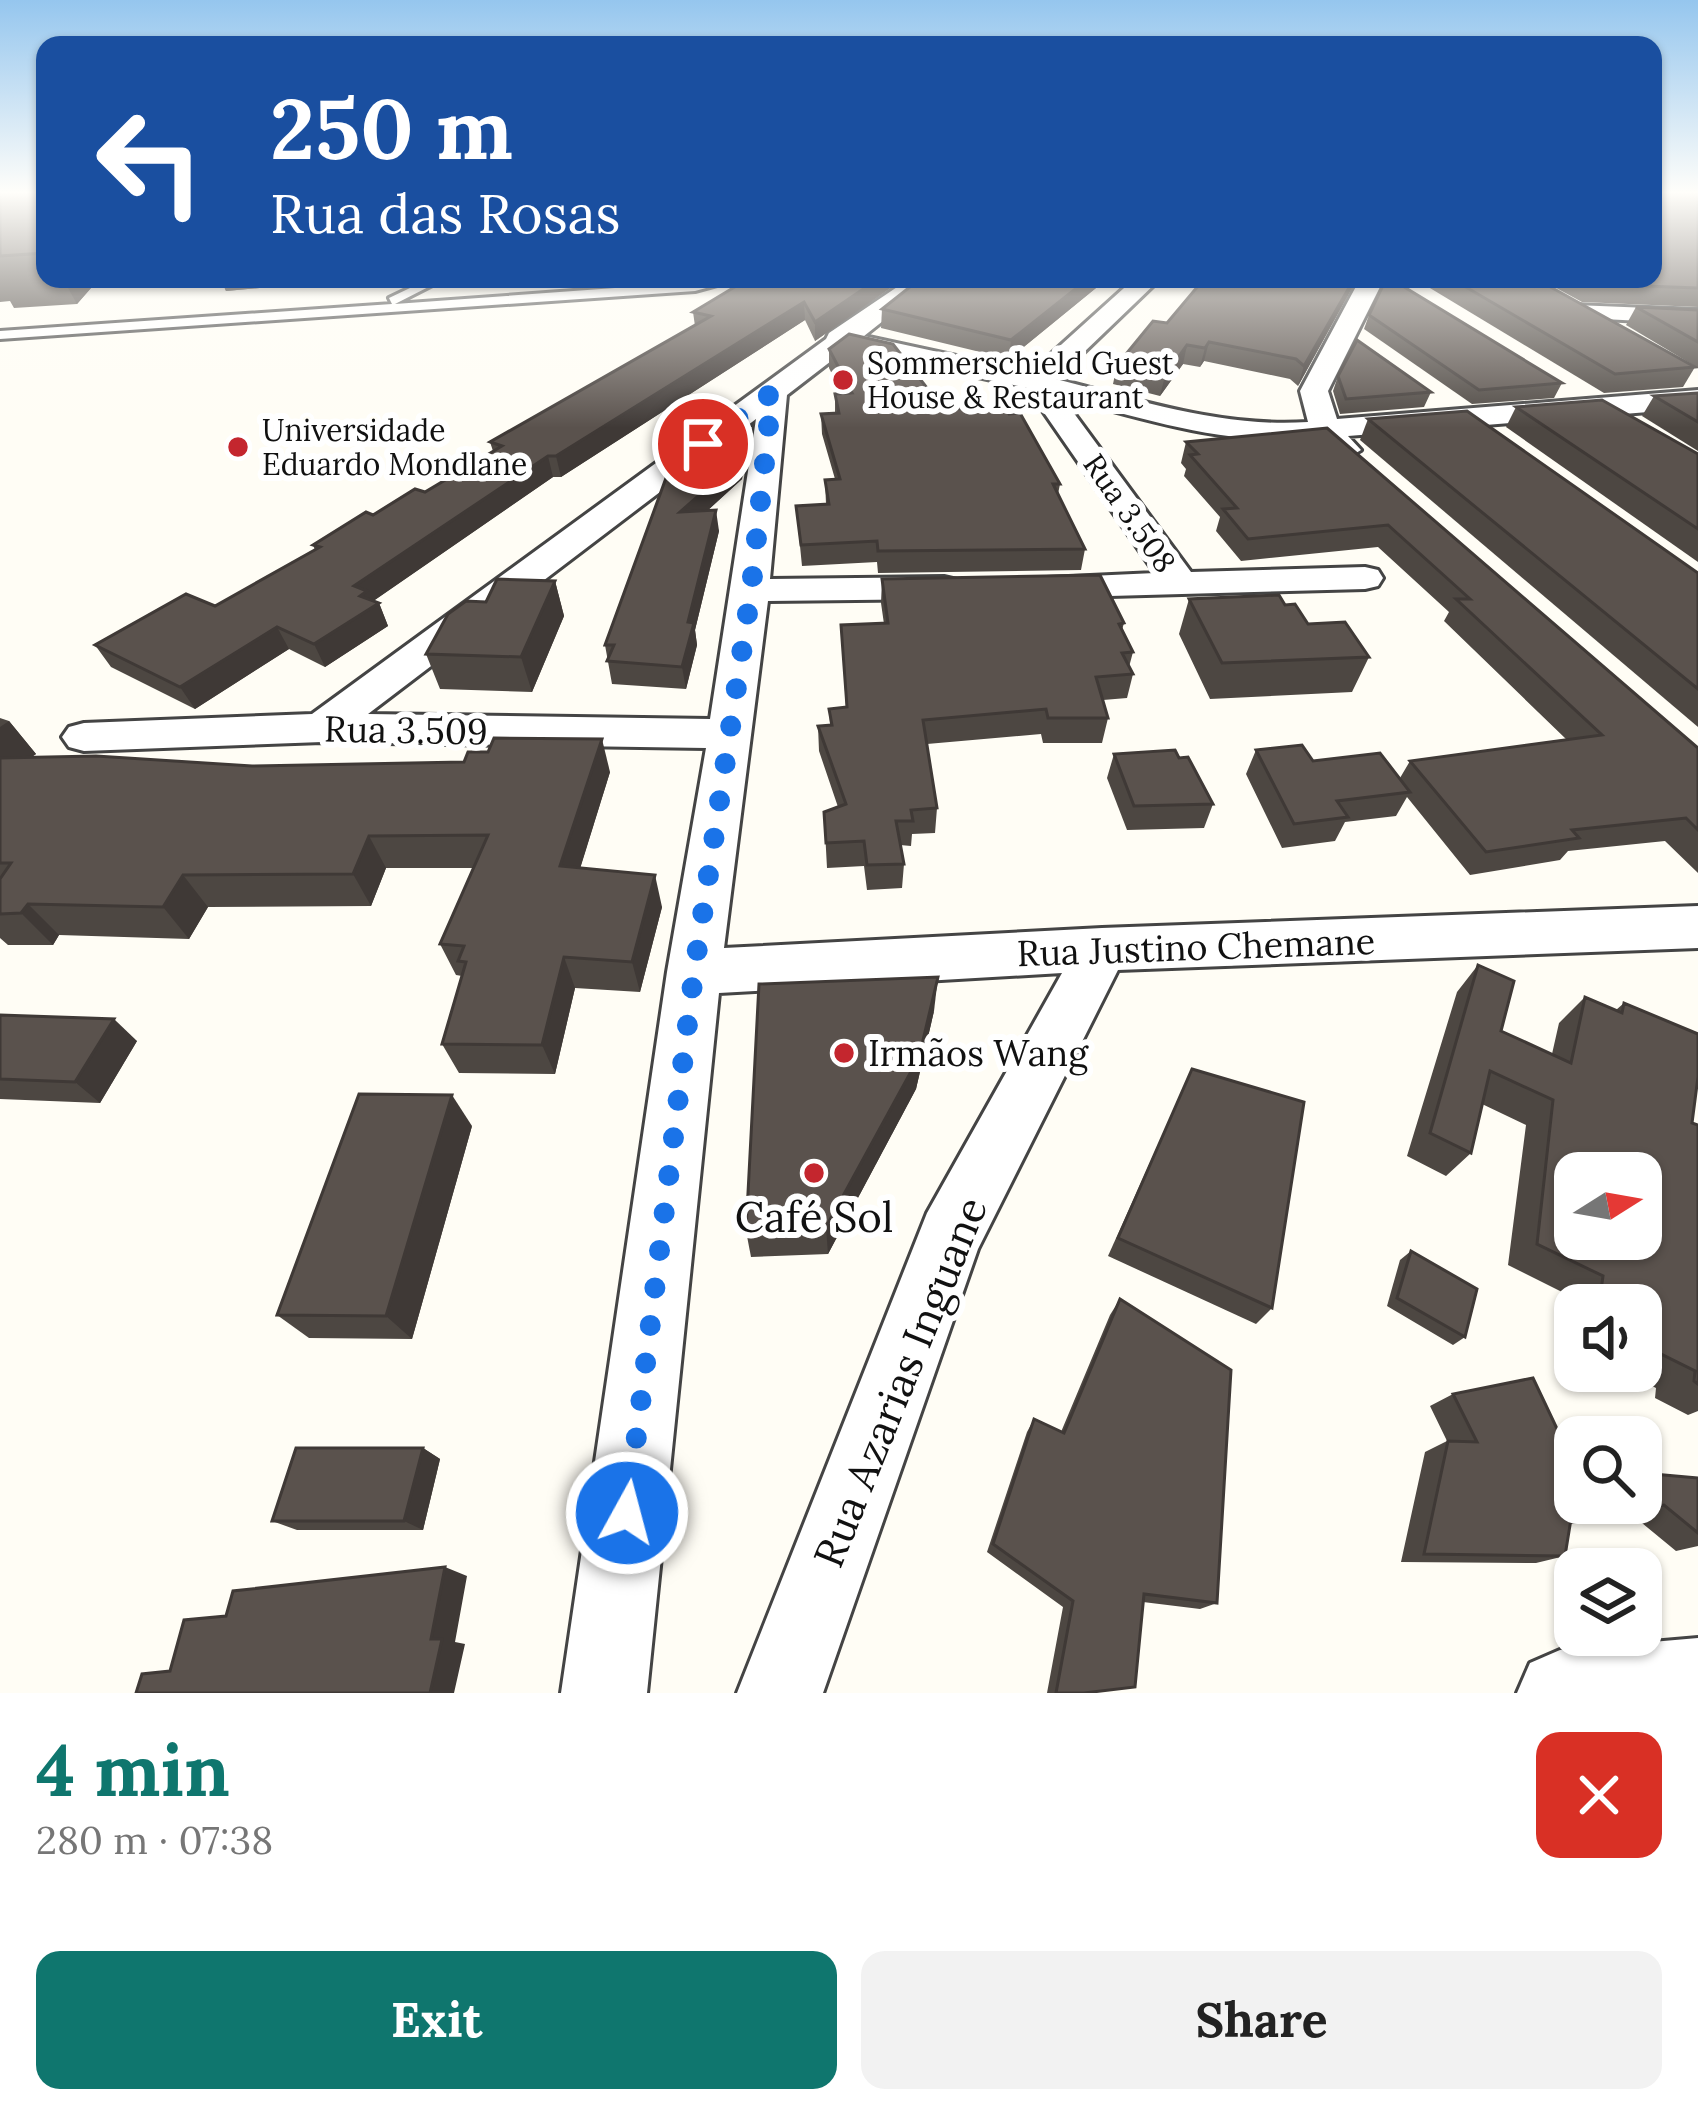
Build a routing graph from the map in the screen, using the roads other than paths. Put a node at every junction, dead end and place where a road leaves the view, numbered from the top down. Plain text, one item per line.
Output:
1 (419, 288) edge
2 (489, 288) edge
3 (668, 288) edge
4 (911, 288) edge
5 (1138, 288) edge
6 (1367, 288) edge
7 (519, 299) junction
8 (380, 307) junction
9 (1698, 317) edge
10 (58, 330) junction
11 (1343, 331) junction
12 (0, 334) edge
13 (838, 338) junction
14 (1637, 347) edge
15 (0, 350) edge
16 (1379, 356) edge
17 (1037, 382) junction
18 (1562, 385) edge
19 (772, 393) junction
20 (1433, 394) edge
21 (1698, 399) edge
22 (1600, 409) junction
23 (1469, 420) junction
24 (1326, 432) junction
25 (1639, 433) edge
26 (1507, 447) edge
27 (1379, 478) edge
28 (1365, 578) dead end
29 (1182, 585) junction
30 (751, 590) junction
31 (322, 728) junction
32 (728, 734) junction
33 (84, 736) dead end
34 (1698, 927) edge
35 (1102, 950) junction
36 (694, 972) junction
37 (1698, 1680) edge
38 (604, 1693) edge
39 (780, 1693) edge
40 (1560, 1693) edge

1 - 8 lane
2 - 7 lane
3 - 7 lane
4 - 13 street
5 - 17 street
6 - 11 street
7 - 8 lane
8 - 10 lane
9 - 14 street
10 - 12 lane
10 - 15 lane
11 - 16 street
11 - 24 street
13 - 17 street
13 - 19 street
17 - 24 street
17 - 29 street, Rua 3.508
18 - 22 street
19 - 30 street
19 - 31 street
20 - 23 street
21 - 22 street
22 - 23 street
22 - 25 street
23 - 24 street
23 - 26 street
24 - 27 street
28 - 29 street
29 - 30 street
30 - 32 street
31 - 32 street, Rua 3.509
31 - 33 street, Rua 3.509
32 - 36 street
34 - 35 street, Rua Justino Chemane
35 - 36 street, Rua Justino Chemane
35 - 39 street, Rua Azarias Inguane
36 - 38 street
37 - 40 street

